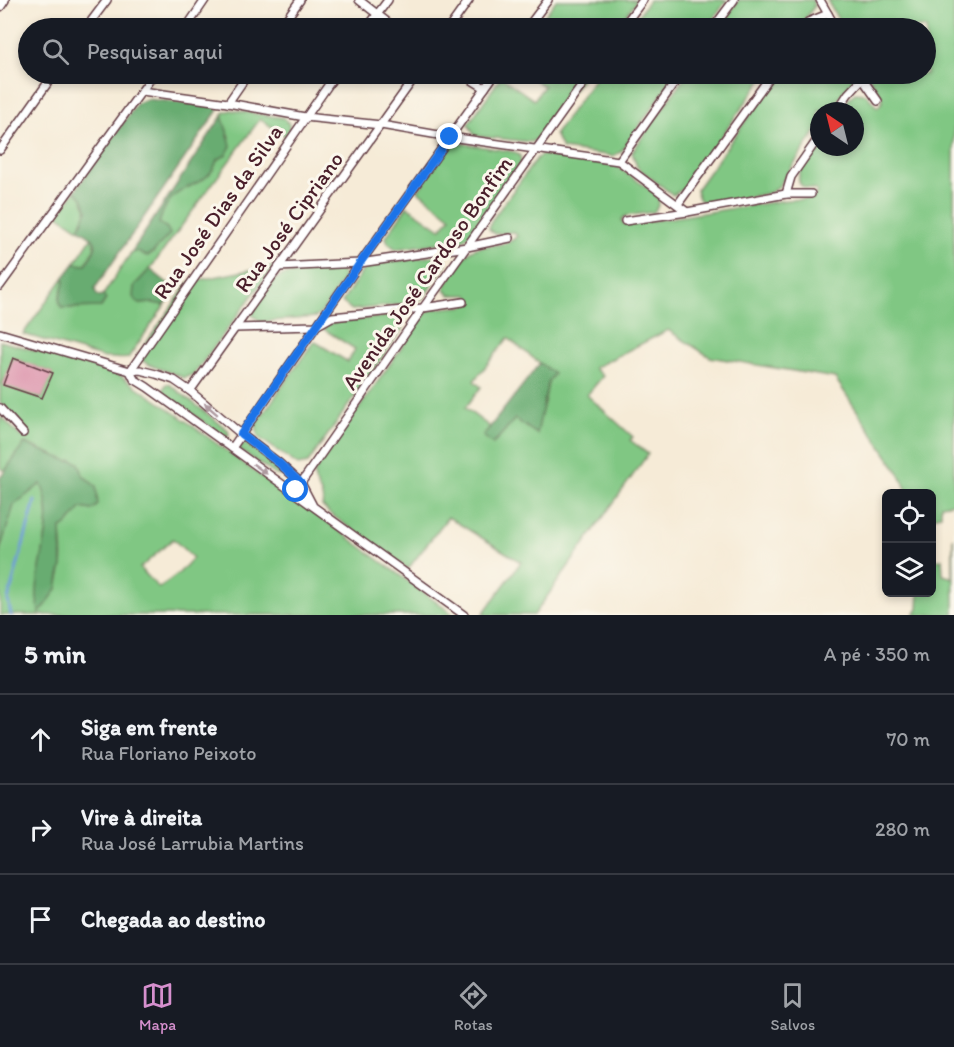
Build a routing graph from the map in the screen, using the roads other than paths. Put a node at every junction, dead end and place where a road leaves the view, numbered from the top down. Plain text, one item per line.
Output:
1 (4, 0) edge
2 (107, 0) edge
3 (206, 0) edge
4 (300, 0) edge
5 (358, 0) edge
6 (388, 0) edge
7 (469, 0) edge
8 (548, 0) edge
9 (643, 0) edge
10 (734, 0) edge
11 (820, 0) edge
12 (0, 6) edge
13 (828, 14) junction
14 (377, 15) junction
15 (94, 18) edge
16 (193, 18) edge
17 (287, 18) edge
18 (375, 18) edge
19 (381, 18) edge
20 (456, 18) edge
21 (534, 18) edge
22 (630, 18) edge
23 (720, 18) edge
24 (818, 18) edge
25 (830, 18) edge
26 (47, 84) edge
27 (147, 84) edge
28 (241, 84) edge
29 (329, 84) edge
30 (410, 84) edge
31 (478, 84) edge
32 (488, 84) edge
33 (583, 84) edge
34 (674, 84) edge
35 (765, 84) edge
36 (855, 84) edge
37 (866, 84) edge
38 (485, 88) junction
39 (142, 91) junction
40 (878, 101) dead end
41 (843, 102) edge
42 (228, 103) junction
43 (305, 117) junction
44 (381, 125) junction
45 (450, 137) junction
46 (536, 149) junction
47 (0, 150) edge
48 (810, 150) edge
49 (619, 161) junction
50 (786, 194) junction
51 (811, 194) dead end
52 (678, 204) junction
53 (687, 212) junction
54 (625, 221) dead end
55 (510, 238) dead end
56 (467, 247) junction
57 (360, 263) junction
58 (279, 267) junction
59 (0, 286) edge
60 (463, 302) dead end
61 (423, 308) junction
62 (316, 326) junction
63 (235, 328) junction
64 (0, 333) edge
65 (130, 371) junction
66 (190, 391) junction
67 (0, 408) edge
68 (23, 433) dead end
69 (241, 434) junction
70 (232, 448) junction
71 (301, 483) junction
72 (294, 493) junction
73 (313, 506) junction
74 (464, 615) edge

1 - 12 street
2 - 15 street
3 - 16 street
4 - 17 street
5 - 14 street
6 - 14 street
7 - 20 street
8 - 21 street
9 - 22 street
10 - 23 street
11 - 13 street
13 - 24 street
13 - 25 street
14 - 18 street
14 - 19 street
26 - 47 street
27 - 39 street
28 - 42 street
29 - 43 street, Rua José Dias da Silva
30 - 44 street, Rua José Cipriano
31 - 38 street
32 - 38 street
33 - 46 street, Avenida José Cardoso Bonfim
34 - 49 street
35 - 52 street
36 - 41 street
37 - 40 street
38 - 45 street
39 - 42 street
39 - 59 street
42 - 43 street
43 - 44 street
43 - 65 street, Rua José Dias da Silva
44 - 45 street
44 - 58 street, Rua José Cipriano
45 - 46 street
45 - 57 street
46 - 49 street
46 - 56 street, Avenida José Cardoso Bonfim
48 - 50 street
49 - 52 street
50 - 51 street
50 - 53 street
52 - 53 street
53 - 54 street
55 - 56 street
56 - 57 street
56 - 61 street, Avenida José Cardoso Bonfim
57 - 58 street
57 - 62 street
58 - 63 street, Rua José Cipriano
60 - 61 street
61 - 62 street
61 - 71 street, Avenida José Cardoso Bonfim
62 - 63 street
62 - 69 street
63 - 66 street, Rua José Cipriano
64 - 65 street
65 - 66 street
65 - 70 street
69 -> 66 street
67 - 68 street
69 - 70 street
69 - 71 street
70 -> 72 street
71 - 72 street, Avenida José Cardoso Bonfim
71 - 73 street
72 - 73 street
73 - 74 street

